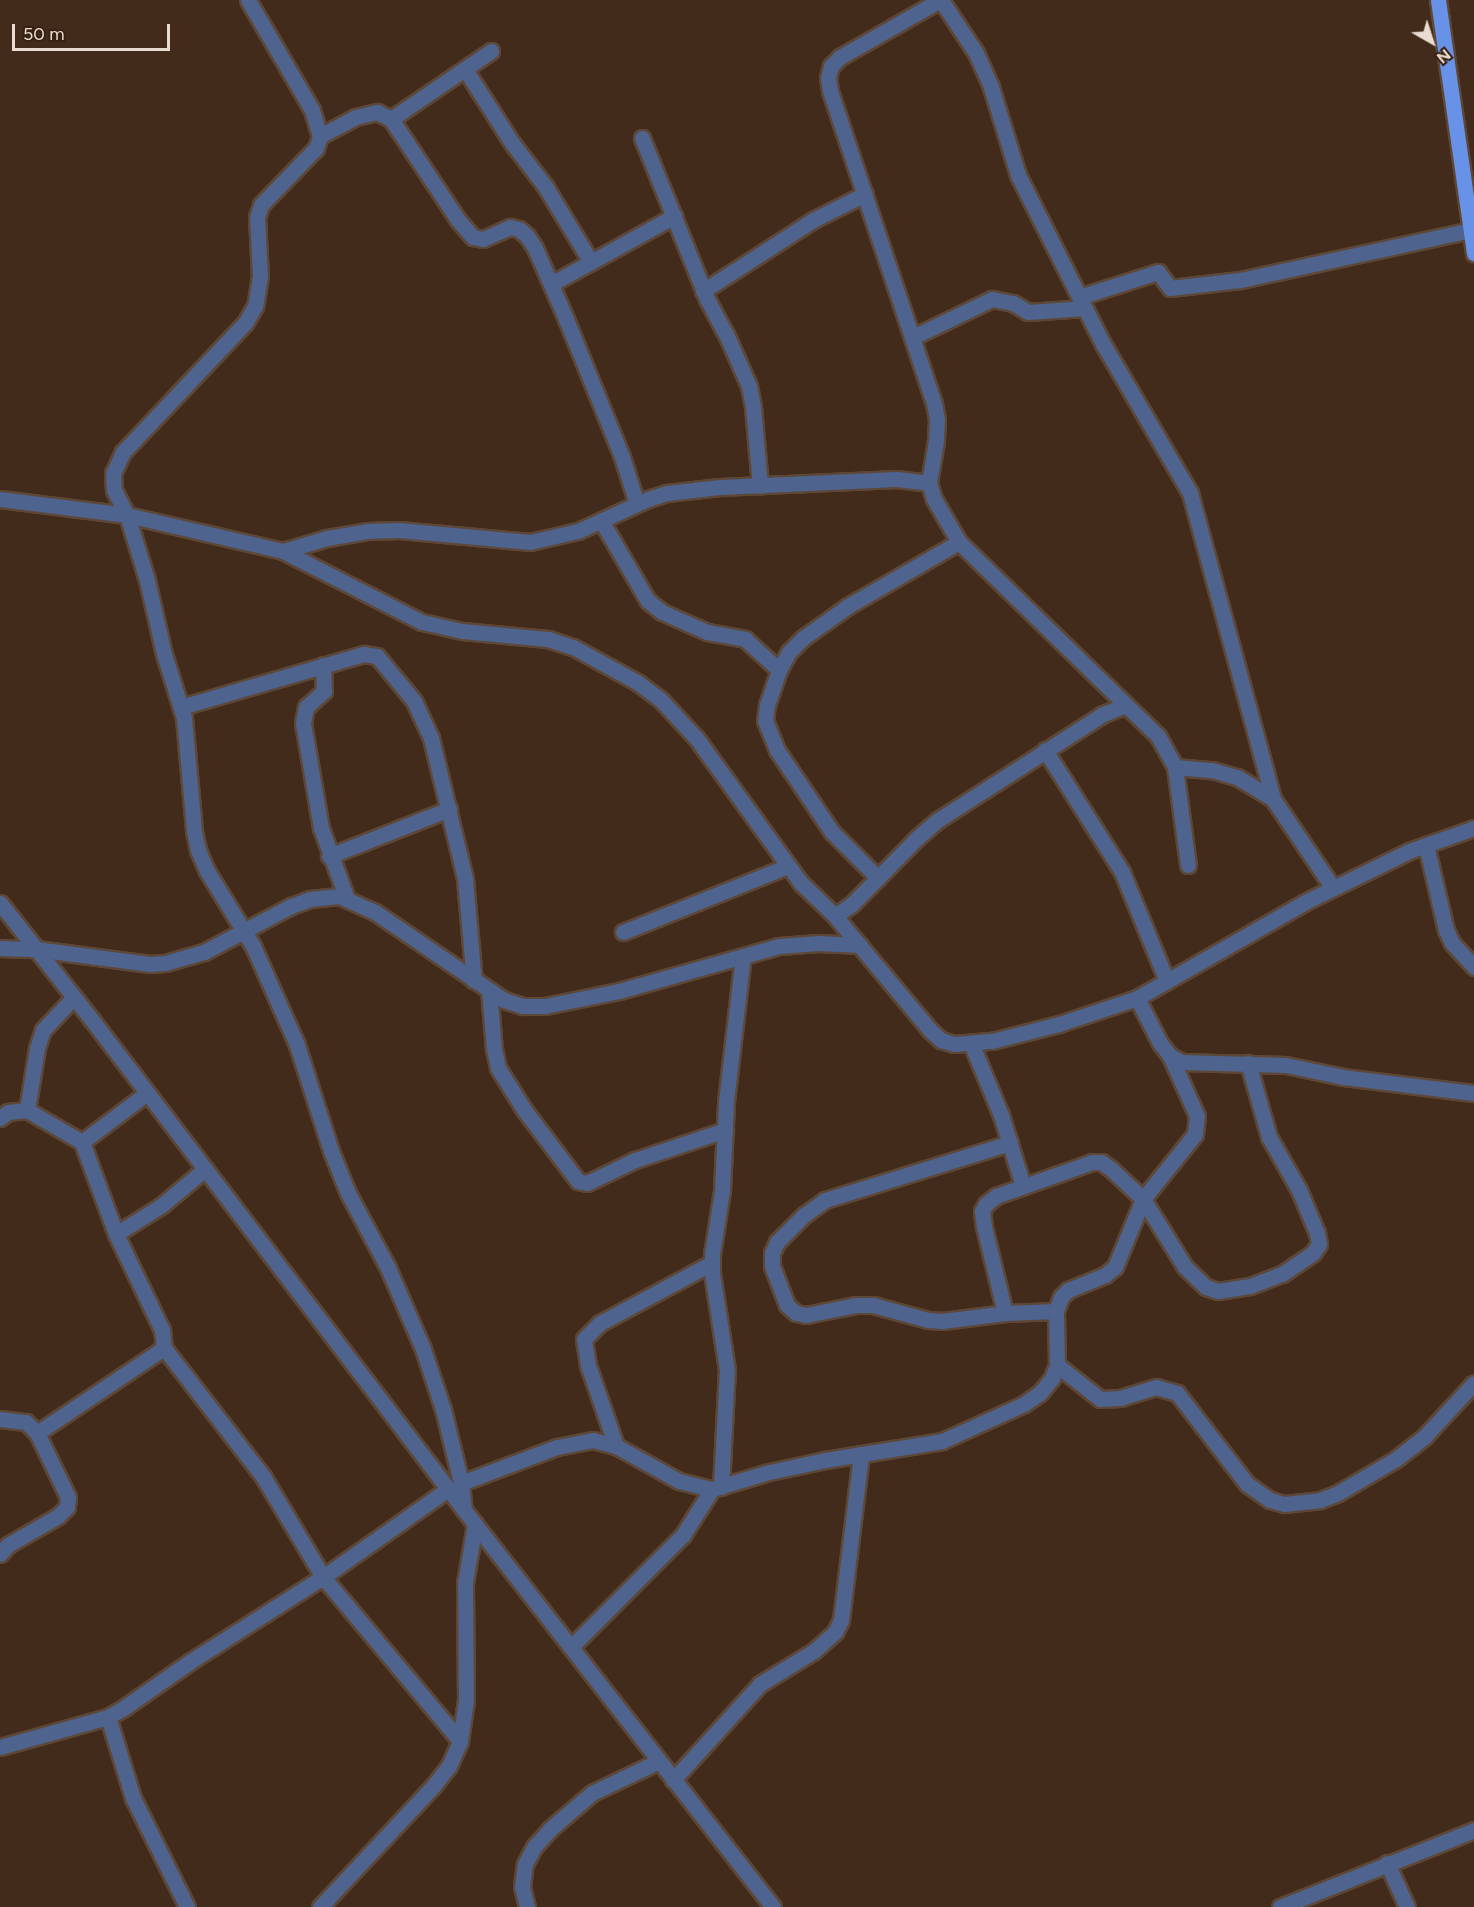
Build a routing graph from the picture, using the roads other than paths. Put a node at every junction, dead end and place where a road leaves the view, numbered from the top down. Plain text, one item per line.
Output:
1 (248, 0) edge
2 (940, 0) edge
3 (1438, 0) edge
4 (491, 51) dead end
5 (465, 69) junction
6 (391, 119) junction
7 (320, 136) junction
8 (642, 138) dead end
9 (865, 194) junction
10 (1470, 199) edge
11 (674, 216) junction
12 (1471, 230) junction
13 (1474, 253) edge
14 (591, 262) junction
15 (551, 284) junction
16 (703, 291) junction
17 (1082, 302) junction
18 (913, 337) junction
19 (929, 483) junction
20 (760, 486) junction
21 (0, 499) edge
22 (637, 504) junction
23 (127, 515) junction
24 (602, 522) junction
25 (959, 542) junction
26 (283, 551) junction
27 (323, 665) junction
28 (779, 670) junction
29 (1126, 705) junction
30 (181, 707) junction
31 (1045, 750) junction
32 (1175, 768) junction
33 (1273, 799) junction
34 (450, 809) junction
35 (1474, 828) edge
36 (1426, 845) junction
37 (329, 856) junction
38 (1188, 865) dead end
39 (788, 866) junction
40 (878, 878) junction
41 (1333, 888) junction
42 (347, 899) junction
43 (0, 903) edge
44 (835, 916) junction
45 (245, 930) junction
46 (623, 932) dead end
47 (860, 945) junction
48 (0, 948) edge
49 (36, 948) junction
50 (743, 956) junction
51 (1474, 967) edge
52 (474, 981) junction
53 (1167, 981) junction
54 (489, 990) junction
55 (74, 997) junction
56 (1137, 998) junction
57 (971, 1043) junction
58 (1170, 1056) junction
59 (1248, 1063) junction
60 (147, 1093) junction
61 (1474, 1093) edge
62 (27, 1110) junction
63 (0, 1118) edge
64 (726, 1130) junction
65 (82, 1142) junction
66 (1010, 1143) junction
67 (205, 1169) junction
68 (1023, 1186) junction
69 (1143, 1199) junction
70 (116, 1234) junction
71 (712, 1263) junction
72 (1056, 1311) junction
73 (1005, 1313) junction
74 (164, 1348) junction
75 (1057, 1365) junction
76 (1474, 1383) edge
77 (0, 1419) edge
78 (37, 1434) junction
79 (616, 1446) junction
80 (861, 1454) junction
81 (454, 1486) junction
82 (717, 1488) junction
83 (475, 1524) junction
84 (0, 1554) edge
85 (323, 1577) junction
86 (571, 1647) junction
87 (108, 1717) junction
88 (460, 1741) junction
89 (0, 1747) edge
90 (659, 1761) junction
91 (673, 1780) junction
92 (1474, 1830) edge
93 (1387, 1863) junction
94 (187, 1907) edge
95 (321, 1907) edge
96 (528, 1907) edge
97 (773, 1907) edge
98 (1280, 1907) edge
99 (1407, 1907) edge

1 - 7 street
2 - 9 street
2 - 17 street
3 - 10 main road
4 - 5 street
5 - 6 street
5 - 14 street
6 - 7 street
6 - 15 street
7 - 23 street
8 - 11 street
9 - 16 street
9 - 18 street
10 - 12 main road
11 - 14 street
11 - 16 street
12 - 13 main road
12 - 17 street
14 - 15 street
15 - 22 street
16 - 20 street
17 - 18 street
17 - 33 street
18 - 19 street
19 - 20 street
19 - 25 street
20 - 22 street
21 - 23 street
22 - 24 street
23 - 26 street
23 - 30 street
24 - 26 street
24 - 28 street
25 - 28 street
25 - 29 street
26 - 39 street
27 - 30 street
27 - 34 street
27 - 37 street
28 - 40 street
29 - 31 street
29 - 32 street
30 - 45 street
31 - 40 street
31 - 53 street
32 - 33 street
32 - 38 street
33 - 41 street
34 - 37 street
34 - 52 street
35 - 36 street
36 - 41 street
36 - 51 street
37 - 42 street
39 - 44 street
39 - 46 street
40 - 44 street
41 - 53 street
42 - 45 street
42 - 52 street
43 - 49 street
44 - 47 street
45 - 49 street
45 - 81 street
47 - 50 street
47 - 57 street
48 - 49 street
49 - 55 street
50 - 54 street
50 - 64 street
52 - 54 street
53 - 56 street
54 - 64 street
55 - 60 street
55 - 62 street
56 - 57 street
56 - 58 street
57 - 66 street
58 - 59 street
58 - 69 street
59 - 61 street
59 - 69 street
60 - 65 street
60 - 67 street
62 - 63 street
62 - 65 street
64 - 71 street
65 - 70 street
66 - 68 street
66 - 73 street
67 - 70 street
67 - 81 street
68 - 69 street
68 - 73 street
69 - 72 street
70 - 74 street
71 - 79 street
71 - 82 street
72 - 73 street
72 - 75 street
74 - 78 street
74 - 85 street
75 - 76 street
75 - 80 street
77 - 78 street
78 - 84 street
79 - 81 street
79 - 82 street
80 - 82 street
80 - 91 street
81 - 83 street
81 - 85 street
82 - 86 street
83 - 86 street
83 - 88 street
85 - 87 street
85 - 88 street
86 - 90 street
87 - 89 street
87 - 94 street
88 - 95 street
90 - 91 street
90 - 96 street
91 - 97 street
92 - 93 street
93 - 98 street
93 - 99 street

